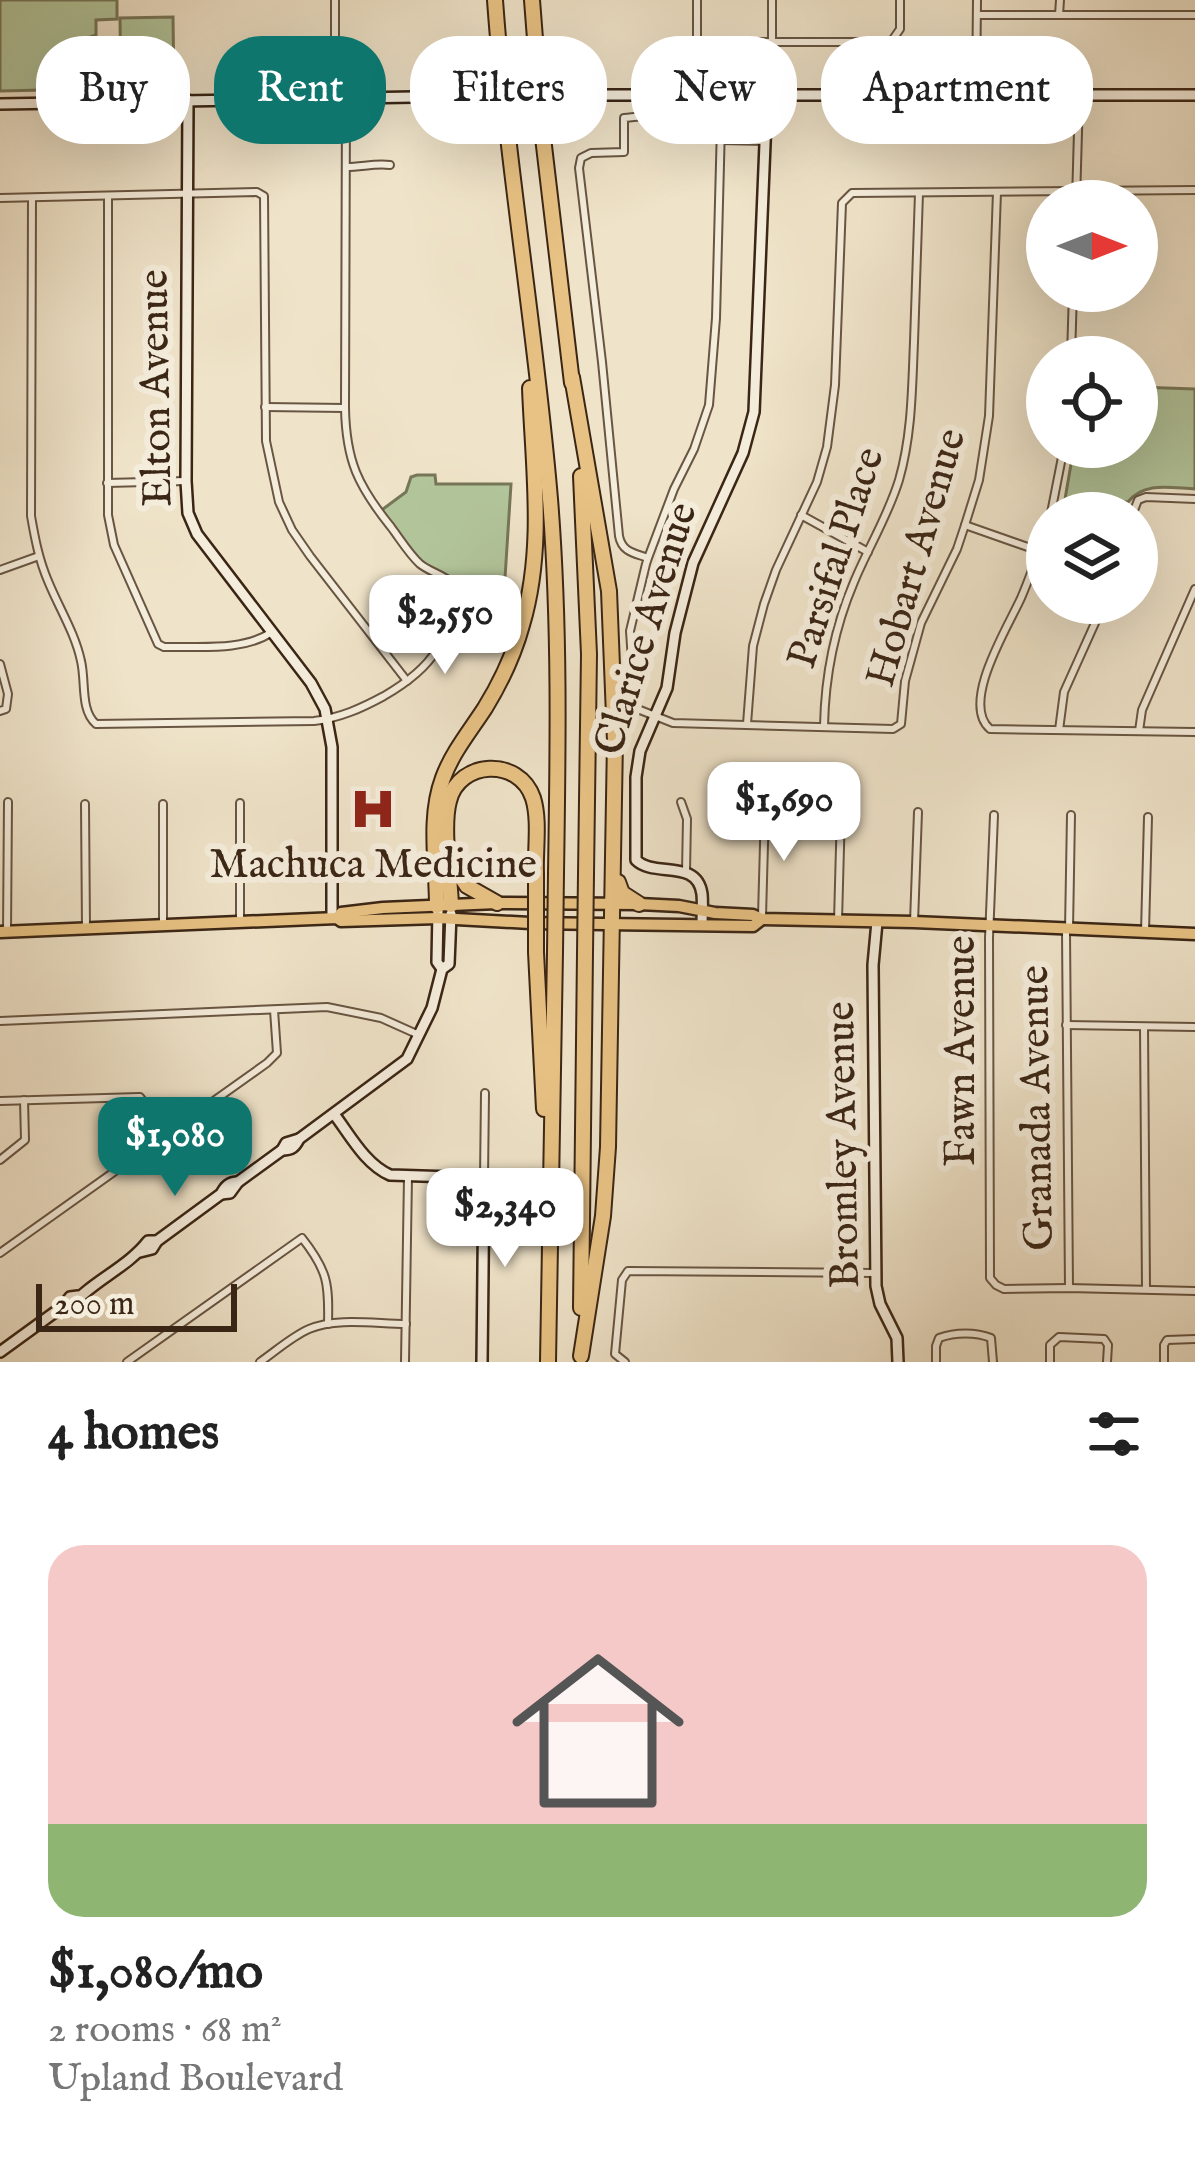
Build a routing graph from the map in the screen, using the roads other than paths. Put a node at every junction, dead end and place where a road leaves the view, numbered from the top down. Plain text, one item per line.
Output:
1 (335, 0) edge
2 (495, 0) edge
3 (532, 0) edge
4 (697, 0) edge
5 (772, 0) edge
6 (900, 0) edge
7 (977, 0) edge
8 (1060, 0) edge
9 (977, 15) junction
10 (1059, 15) junction
11 (1195, 15) edge
12 (337, 36) edge
13 (697, 36) edge
14 (772, 36) edge
15 (977, 36) edge
16 (797, 44) edge
17 (631, 95) edge
18 (1093, 95) edge
19 (1195, 95) edge
20 (386, 97) edge
21 (36, 103) edge
22 (0, 104) edge
23 (631, 117) edge
24 (188, 144) edge
25 (344, 144) edge
26 (721, 144) edge
27 (765, 144) edge
28 (1077, 144) edge
29 (390, 165) dead end
30 (346, 167) junction
31 (1076, 180) edge
32 (1158, 190) edge
33 (1195, 190) edge
34 (919, 192) junction
35 (997, 192) junction
36 (1026, 192) edge
37 (188, 194) junction
38 (108, 196) junction
39 (0, 198) edge
40 (32, 198) junction
41 (525, 281) junction
42 (572, 377) junction
43 (265, 407) junction
44 (345, 408) junction
45 (186, 481) junction
46 (107, 483) junction
47 (1158, 497) edge
48 (1195, 499) edge
49 (801, 515) junction
50 (965, 525) junction
51 (1026, 546) edge
52 (868, 552) junction
53 (39, 556) junction
54 (648, 558) junction
55 (0, 570) edge
56 (1026, 581) edge
57 (1195, 589) edge
58 (1095, 624) edge
59 (272, 632) junction
60 (0, 664) edge
61 (407, 681) junction
62 (3, 710) edge
63 (655, 717) junction
64 (328, 719) junction
65 (746, 724) junction
66 (824, 726) junction
67 (1059, 730) junction
68 (1138, 731) junction
69 (1195, 732) edge
70 (8, 802) dead end
71 (240, 802) dead end
72 (681, 802) dead end
73 (85, 804) dead end
74 (163, 804) dead end
75 (765, 808) dead end
76 (842, 810) dead end
77 (918, 812) dead end
78 (994, 815) dead end
79 (1071, 815) dead end
80 (1148, 817) dead end
81 (449, 855) junction
82 (614, 872) junction
83 (686, 872) junction
84 (496, 903) junction
85 (613, 904) junction
86 (639, 904) junction
87 (444, 912) junction
88 (334, 918) junction
89 (702, 918) junction
90 (762, 920) junction
91 (838, 921) junction
92 (240, 922) junction
93 (877, 922) junction
94 (914, 922) junction
95 (613, 925) junction
96 (163, 926) junction
97 (991, 926) junction
98 (86, 928) junction
99 (1068, 928) junction
100 (4, 932) edge
101 (1145, 932) junction
102 (1195, 934) edge
103 (274, 1010) junction
104 (0, 1021) edge
105 (1066, 1025) junction
106 (1144, 1027) junction
107 (1195, 1027) edge
108 (419, 1035) junction
109 (485, 1093) dead end
110 (24, 1100) junction
111 (0, 1101) edge
112 (334, 1114) junction
113 (168, 1134) junction
114 (0, 1160) edge
115 (408, 1178) junction
116 (484, 1178) junction
117 (0, 1253) edge
118 (876, 1273) junction
119 (549, 1280) junction
120 (1069, 1288) junction
121 (1146, 1289) junction
122 (1195, 1291) edge
123 (328, 1324) junction
124 (406, 1324) junction
125 (1195, 1339) edge
126 (0, 1352) edge
127 (581, 1359) edge
128 (621, 1360) edge
129 (127, 1362) edge
130 (260, 1362) edge
131 (405, 1362) edge
132 (482, 1362) edge
133 (548, 1362) edge
134 (898, 1362) edge
135 (936, 1362) edge
136 (993, 1362) edge
137 (1050, 1362) edge
138 (1107, 1362) edge
139 (1163, 1362) edge

1 - 12 street
2 - 41 highway
3 - 42 highway
4 - 13 street
5 - 14 street
6 - 16 street
7 - 9 street
8 - 10 street
9 - 10 street
9 - 15 street
10 - 11 street
17 - 20 street, bridge
18 - 19 street
21 - 22 street
23 - 54 street
24 - 37 street, Elton Avenue
25 - 30 street
26 - 54 street
27 - 63 street, Clarice Avenue
28 - 31 street
29 - 30 street
30 - 44 street
32 - 33 street
34 - 35 street
34 - 49 street
34 - 52 street, Parsifal Place
35 - 36 street
35 - 50 street, Hobart Avenue
37 - 38 street
37 - 43 street
37 - 45 street, Elton Avenue
38 - 40 street
38 - 46 street
39 - 40 street
40 - 53 street
41 - 87 highway
41 - 119 highway, bridge
42 - 82 highway
42 - 127 highway, bridge
43 - 44 street
43 - 61 street
44 - 61 street
45 - 46 street
45 - 59 street, Elton Avenue
46 - 59 street
47 - 48 street
49 - 52 street
49 - 65 street
50 - 51 street
50 - 66 street, Hobart Avenue
52 - 66 street, Parsifal Place
53 - 55 street
53 - 64 street
54 - 63 street
56 - 67 street
57 - 68 street
58 - 67 street
59 - 64 street, Elton Avenue
60 - 62 street
61 - 64 street
63 - 65 street
63 - 83 street, Clarice Avenue
64 - 88 street, Elton Avenue
65 - 66 street
67 - 68 street
68 - 69 street
70 - 100 street
71 - 92 street
72 - 83 street
73 - 98 street
74 - 96 street
75 - 90 street
76 - 91 street
77 - 94 street
78 - 97 street, Fawn Avenue
79 - 99 street, Granada Avenue
80 - 101 street
81 - 84 highway
81 - 87 highway
81 - 119 highway, bridge
82 - 85 highway
82 - 86 highway
83 - 89 street
84 - 85 main road
84 - 87 main road
85 - 86 main road
85 - 95 highway
86 - 89 main road
87 - 88 main road
87 - 95 main road
87 - 108 street
88 - 92 main road
89 - 90 main road
89 - 95 main road
90 - 91 main road
91 - 93 main road
92 - 96 main road
93 - 94 main road
93 - 118 street, Bromley Avenue
94 - 97 main road
95 - 127 highway
96 - 98 main road
97 - 99 main road
97 - 120 street, Fawn Avenue
98 - 100 main road
99 - 101 main road
99 - 105 street, Granada Avenue
101 - 102 main road
103 - 104 street
103 - 108 street
103 - 113 street
105 - 106 street
105 - 120 street, Granada Avenue
106 - 107 street
106 - 121 street
108 - 112 street
109 - 116 street
110 - 111 street
110 - 113 street
110 - 114 street
112 - 115 street
112 - 126 street
113 - 117 street
115 - 116 street
115 - 124 street
116 - 132 street
118 - 128 street
118 - 134 street, Bromley Avenue
119 - 133 highway
120 - 121 street
121 - 122 street
123 - 124 street
123 - 129 street
123 - 130 street
124 - 131 street
125 - 139 street
135 - 136 street
137 - 138 street

